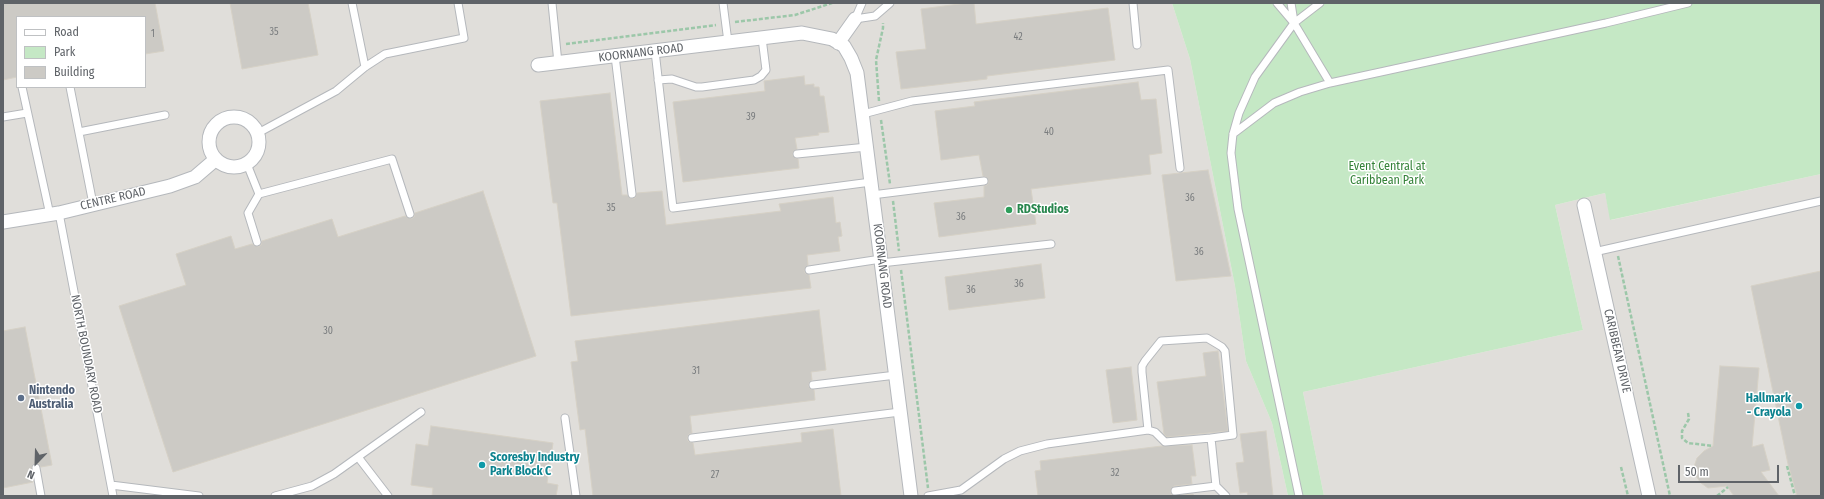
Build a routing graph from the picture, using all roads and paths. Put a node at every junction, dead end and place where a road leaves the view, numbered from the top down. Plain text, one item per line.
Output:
1 (352, 3) edge
2 (458, 3) edge
3 (552, 3) edge
4 (723, 3) edge
5 (832, 3) edge
6 (862, 3) edge
7 (890, 3) edge
8 (1133, 3) edge
9 (1277, 3) edge
10 (1291, 3) edge
11 (1320, 3) edge
12 (1688, 3) edge
13 (879, 13) junction
14 (856, 19) junction
15 (726, 23) junction
16 (1294, 23) junction
17 (762, 38) junction
18 (728, 42) junction
19 (838, 43) junction
20 (556, 45) junction
21 (1137, 45) dead end
22 (655, 51) junction
23 (615, 56) junction
24 (558, 63) junction
25 (538, 65) dead end
26 (365, 67) junction
27 (658, 80) junction
28 (1330, 83) junction
29 (22, 88) edge
30 (70, 88) edge
31 (880, 110) junction
32 (28, 113) junction
33 (862, 114) junction
34 (165, 115) dead end
35 (3, 117) edge
36 (79, 132) junction
37 (258, 134) junction
38 (1233, 134) junction
39 (867, 147) junction
40 (797, 154) dead end
41 (216, 159) junction
42 (247, 164) junction
43 (1180, 168) dead end
44 (984, 181) dead end
45 (872, 188) junction
46 (892, 192) junction
47 (259, 194) junction
48 (632, 194) dead end
49 (1821, 202) edge
50 (93, 204) junction
51 (1584, 205) dead end
52 (55, 214) junction
53 (410, 214) dead end
54 (3, 222) edge
55 (257, 242) dead end
56 (1051, 244) dead end
57 (1616, 247) junction
58 (1594, 252) junction
59 (881, 261) junction
60 (900, 261) junction
61 (809, 270) dead end
62 (896, 375) junction
63 (813, 385) dead end
64 (421, 412) dead end
65 (900, 412) junction
66 (1688, 413) dead end
67 (565, 418) dead end
68 (1148, 430) junction
69 (692, 438) dead end
70 (1211, 438) junction
71 (1713, 446) dead end
72 (358, 457) junction
73 (1787, 466) dead end
74 (1621, 467) dead end
75 (36, 468) dead end
76 (111, 485) junction
77 (1216, 486) junction
78 (1728, 487) dead end
79 (1175, 491) dead end
80 (41, 496) edge
81 (113, 496) edge
82 (199, 496) edge
83 (275, 496) edge
84 (388, 496) edge
85 (576, 496) edge
86 (911, 496) edge
87 (928, 496) edge
88 (1226, 496) edge
89 (1299, 496) edge
90 (1628, 496) edge
91 (1650, 496) edge
92 (1670, 496) edge
93 (1717, 496) edge
94 (1795, 496) edge

1 - 26 lane
2 - 26 lane
3 - 20 lane
4 - 15 lane
5 - 15 path
6 - 14 lane
7 - 13 lane
8 - 21 lane
9 - 16 lane
10 - 16 lane
11 - 16 lane
12 - 28 lane
13 - 14 lane
13 - 31 path
14 - 19 street
15 - 18 lane
15 - 20 path
16 - 28 lane
16 - 38 lane
17 - 18 street, KOORNANG ROAD
17 - 19 street, KOORNANG ROAD
17 - 27 lane
18 - 22 street, KOORNANG ROAD
19 - 33 street, KOORNANG ROAD
20 - 24 lane
22 - 23 street, KOORNANG ROAD
22 - 27 lane
23 - 24 street, KOORNANG ROAD
23 - 48 lane
24 - 25 street, KOORNANG ROAD
26 - 37 lane
27 - 45 lane
28 - 38 lane
29 - 32 lane, NORTH BOUNDARY ROAD
30 - 36 lane
31 - 33 lane
31 - 43 lane
31 - 46 path
32 - 35 lane
32 - 52 lane, NORTH BOUNDARY ROAD
33 - 39 street, KOORNANG ROAD
34 - 36 lane
36 - 50 lane
37 - 41 street
37 - 42 street
38 - 89 lane
39 - 40 lane
39 - 45 street, KOORNANG ROAD
41 - 42 street
41 - 50 street, CENTRE ROAD
42 - 47 lane
44 - 46 lane
45 - 46 lane
45 - 59 street, KOORNANG ROAD
46 - 60 path
47 - 53 lane
47 - 55 lane
49 - 57 lane
50 - 52 street, CENTRE ROAD
51 - 58 street, CARIBBEAN DRIVE
52 - 54 street, CENTRE ROAD
52 - 76 lane, NORTH BOUNDARY ROAD
56 - 60 lane
57 - 58 lane
57 - 92 path
58 - 91 street, CARIBBEAN DRIVE
59 - 60 lane
59 - 61 lane
59 - 62 street, KOORNANG ROAD
60 - 87 path
62 - 63 lane
62 - 65 street, KOORNANG ROAD
64 - 72 lane
65 - 69 lane
65 - 86 street, KOORNANG ROAD
66 - 71 path
67 - 85 lane
68 - 70 lane
68 - 70 lane
68 - 87 lane
70 - 77 lane
72 - 83 lane
72 - 84 lane
73 - 94 path
74 - 90 path
75 - 80 lane
76 - 81 lane, NORTH BOUNDARY ROAD
76 - 82 lane
77 - 79 lane
77 - 88 lane
78 - 93 path

